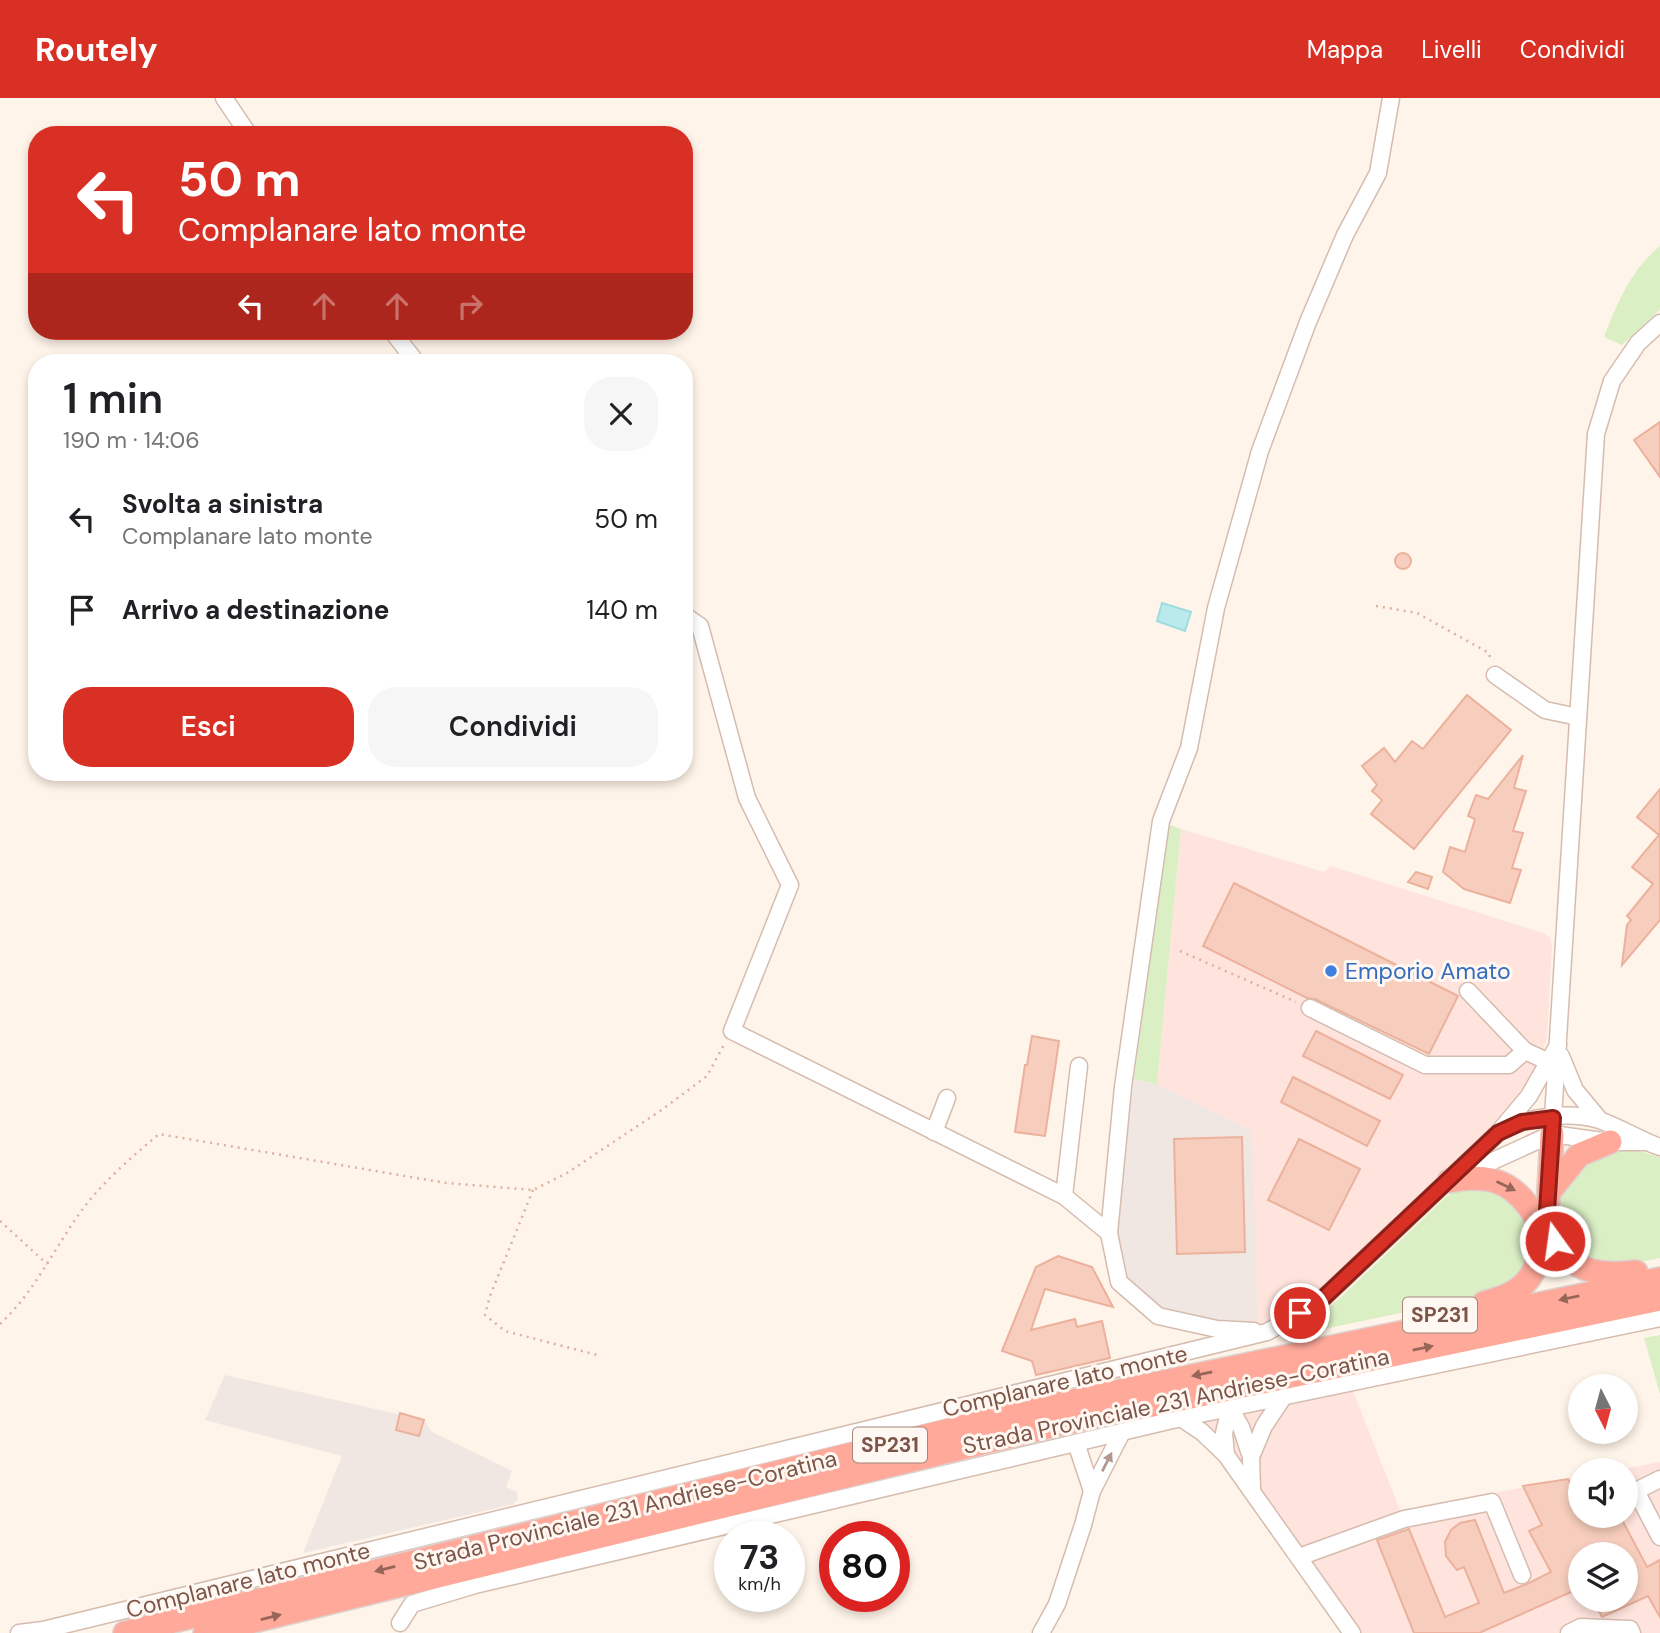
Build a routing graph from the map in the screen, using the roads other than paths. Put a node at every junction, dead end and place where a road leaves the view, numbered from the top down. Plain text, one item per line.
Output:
1 (224, 98) edge
2 (1391, 98) edge
3 (243, 126) edge
4 (1660, 323) edge
5 (399, 340) edge
6 (410, 354) edge
7 (693, 621) edge
8 (1495, 675) road end
9 (1578, 717) junction
10 (1468, 991) dead end
11 (1310, 1008) road end
12 (1558, 1045) junction
13 (1525, 1051) junction
14 (1549, 1062) junction
15 (1079, 1066) dead end
16 (947, 1098) dead end
17 (1552, 1126) junction
18 (1605, 1131) junction
19 (934, 1132) junction
20 (1498, 1133) junction
21 (1653, 1144) edge
22 (1449, 1181) junction
23 (1064, 1196) junction
24 (1546, 1211) junction
25 (1109, 1233) junction
26 (1660, 1270) edge
27 (1660, 1279) edge
28 (1660, 1299) edge
29 (1660, 1318) edge
30 (1267, 1332) junction
31 (1297, 1354) junction
32 (1284, 1396) junction
33 (1230, 1408) junction
34 (1181, 1418) junction
35 (1122, 1432) junction
36 (1076, 1443) junction
37 (1226, 1455) junction
38 (1251, 1457) junction
39 (1660, 1479) edge
40 (1252, 1489) junction
41 (1092, 1491) junction
42 (1660, 1537) edge
43 (1299, 1557) junction
44 (1521, 1575) dead end
45 (400, 1623) dead end
46 (19, 1633) edge
47 (125, 1633) edge
48 (205, 1633) edge
49 (1041, 1633) edge
50 (1352, 1633) edge
51 (1569, 1633) edge
52 (1632, 1633) edge

1 - 3 street
2 - 25 street
4 - 9 street
5 - 6 street
7 - 19 street
8 - 9 street
9 - 12 street
10 - 13 street
11 - 13 street
12 - 14 street, Complanare lato monte
12 - 17 street
12 - 18 street, Complanare lato monte
13 - 14 street
14 - 20 street, Complanare lato monte
15 - 23 street
16 - 19 street
17 - 18 street, Complanare lato monte
17 - 18 street, Complanare lato monte
17 - 20 street, Complanare lato monte
17 - 22 street, Complanare lato monte
17 - 24 highway, SP231
18 - 21 street, Complanare lato monte
18 - 21 street, Complanare lato monte
18 - 24 highway, SP231
19 - 23 street
20 - 22 street, Complanare lato monte
22 -> 24 highway, SP231
22 - 30 street, Complanare lato monte
23 - 25 street
24 - 26 highway, SP231
24 - 31 highway, SP231
25 - 30 street
27 -> 31 highway, Strada Provinciale 231 Andriese-Coratina / SP231
48 -> 28 highway, Strada Provinciale 231 Andriese-Coratina / SP231
29 - 32 street
30 - 46 street, Complanare lato monte
31 -> 47 highway, Strada Provinciale 231 Andriese-Coratina / SP231
32 - 33 street
32 - 38 street
33 - 34 street
33 - 37 street
33 - 38 street
34 - 35 street
34 - 37 street
35 - 36 street
41 -> 35 street
36 - 41 street
36 - 45 street
37 - 40 street
38 - 40 street
39 - 42 street
40 - 43 street
41 - 49 street
43 - 44 street
43 - 50 street
51 - 52 street

